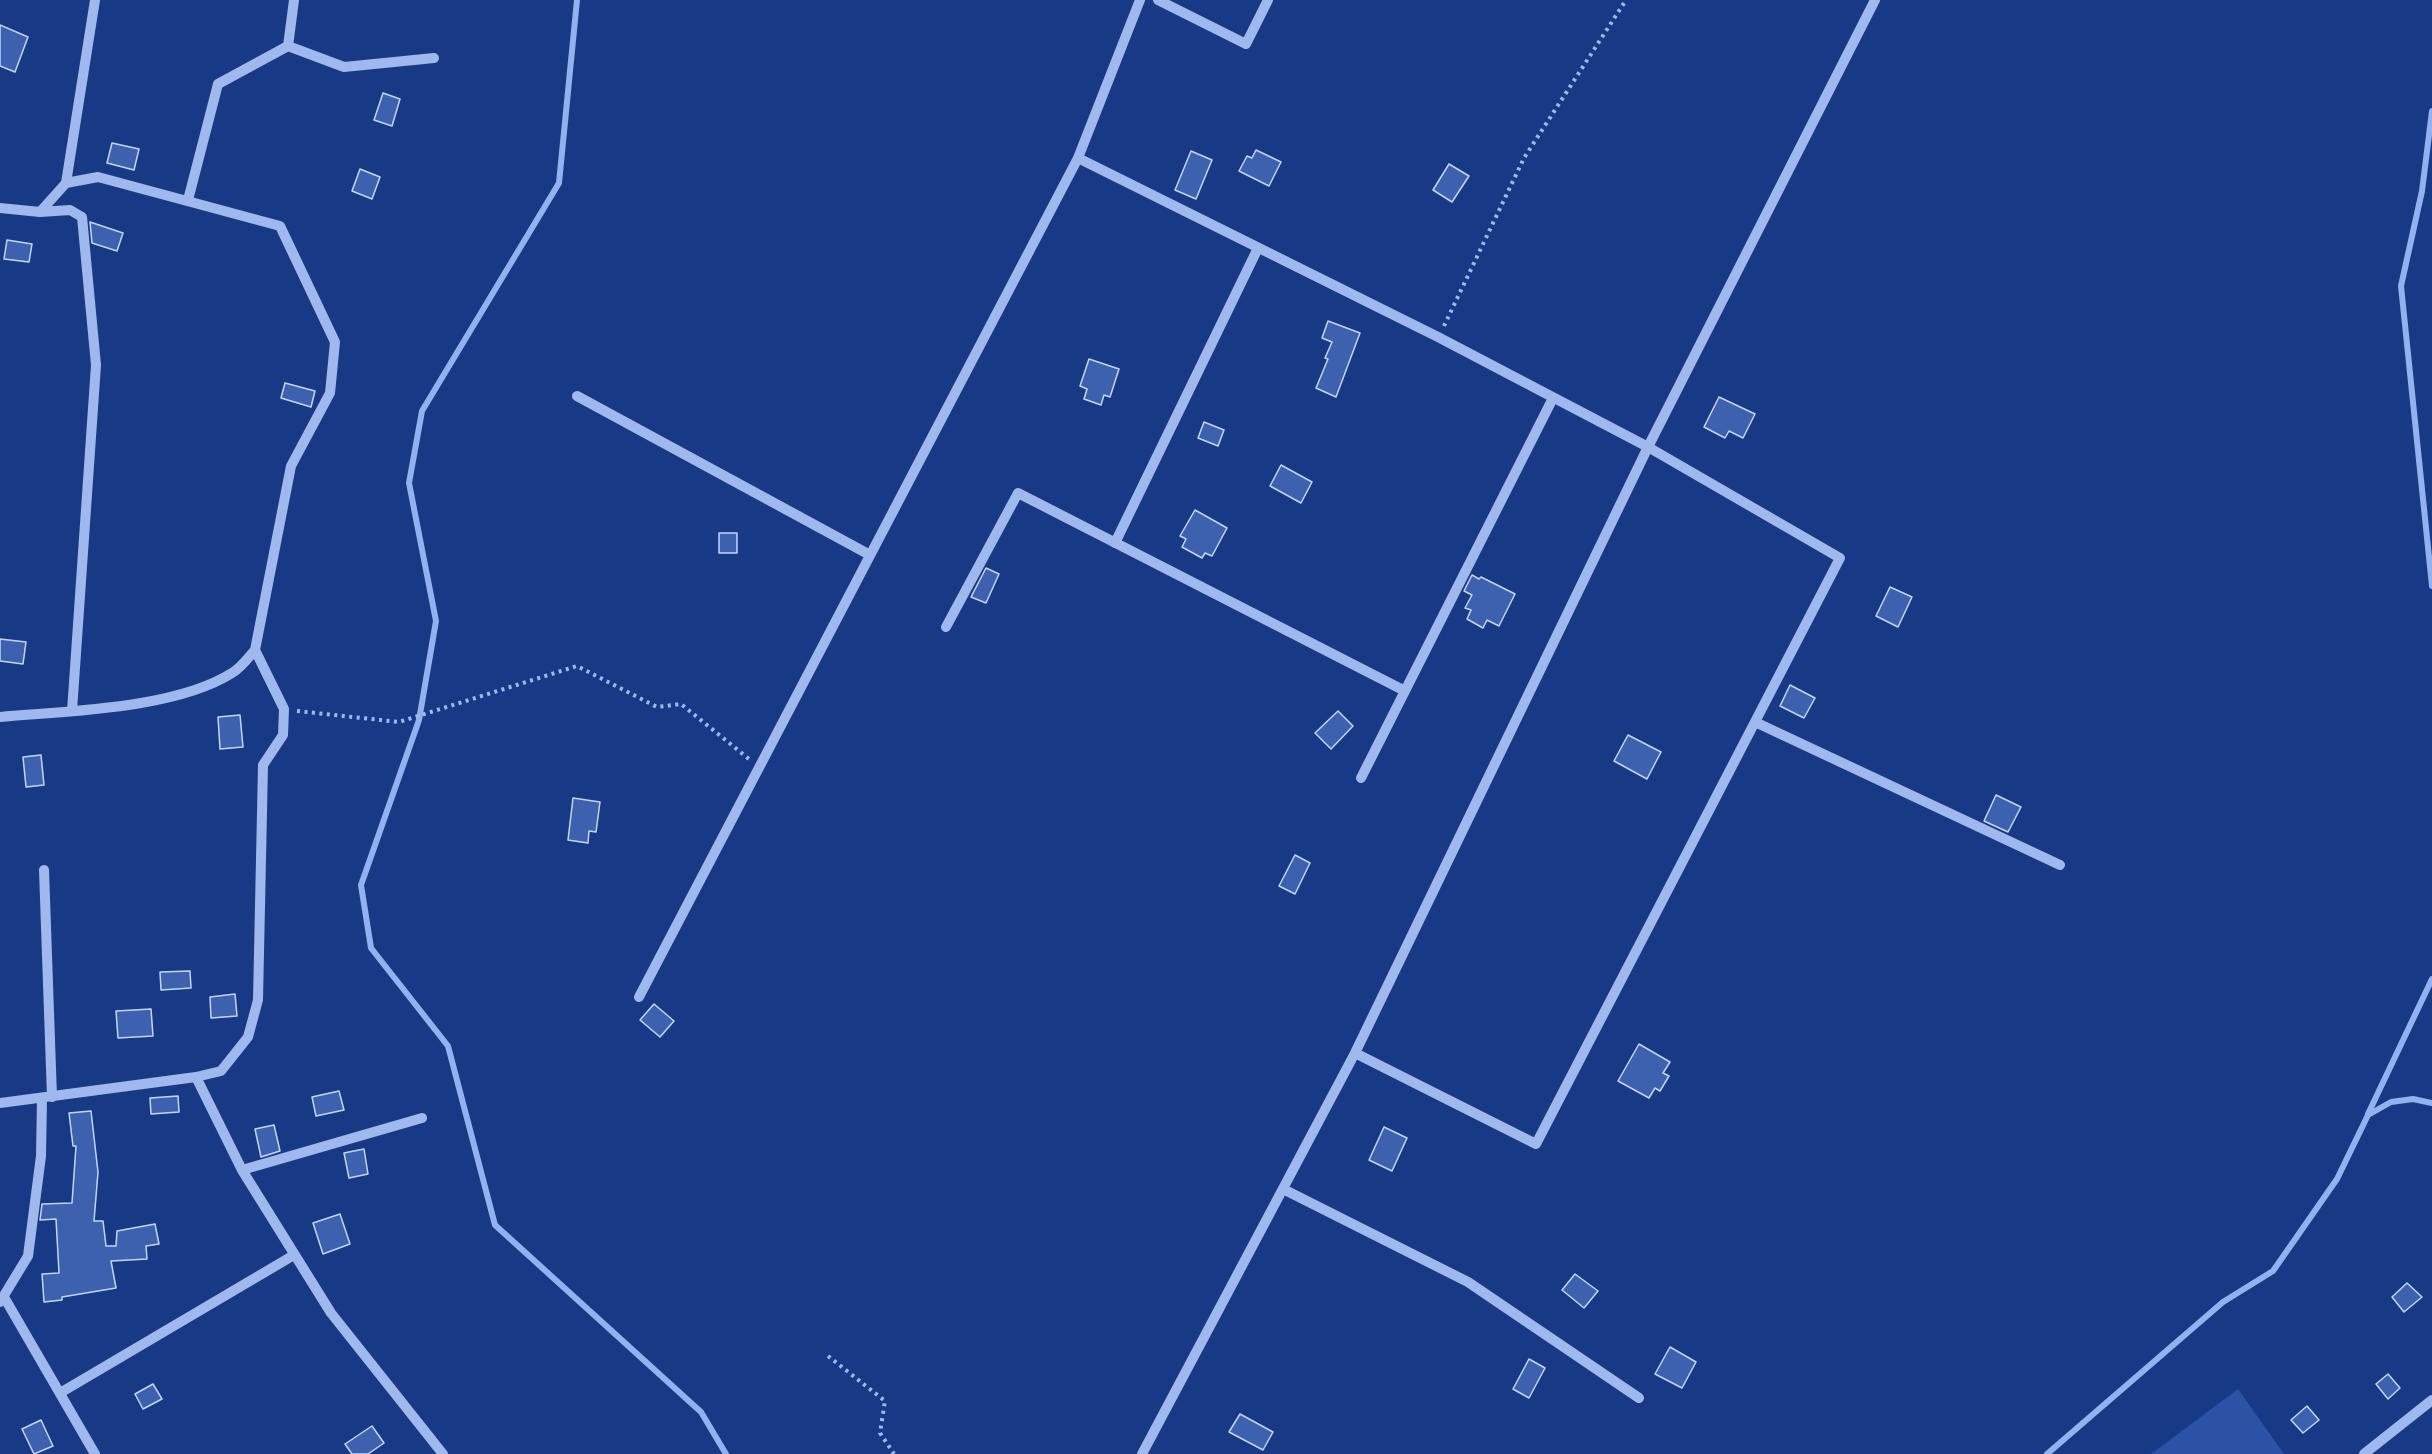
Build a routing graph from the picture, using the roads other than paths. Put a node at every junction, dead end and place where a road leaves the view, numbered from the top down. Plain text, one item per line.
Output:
1 (95, 0) edge
2 (294, 0) edge
3 (1140, 0) edge
4 (1158, 0) edge
5 (1268, 0) edge
6 (1875, 0) edge
7 (288, 46) junction
8 (434, 58) dead end
9 (1078, 158) junction
10 (66, 183) junction
11 (188, 200) junction
12 (0, 208) edge
13 (40, 212) junction
14 (1258, 248) junction
15 (577, 396) dead end
16 (1554, 398) junction
17 (1648, 447) junction
18 (1115, 543) junction
19 (870, 555) junction
20 (946, 627) dead end
21 (255, 650) junction
22 (1405, 691) junction
23 (72, 711) junction
24 (0, 717) edge
25 (1755, 722) junction
26 (1361, 778) dead end
27 (2060, 865) dead end
28 (44, 870) dead end
29 (639, 997) dead end
30 (1355, 1053) junction
31 (196, 1077) junction
32 (47, 1098) junction
33 (0, 1103) edge
34 (423, 1118) dead end
35 (242, 1170) junction
36 (1283, 1189) junction
37 (294, 1255) junction
38 (2, 1300) edge
39 (60, 1393) junction
40 (1639, 1398) dead end
41 (2432, 1400) edge
42 (95, 1454) edge
43 (443, 1454) edge
44 (1142, 1454) edge
45 (2364, 1454) edge

1 - 10 street
2 - 7 street
3 - 9 street
4 - 5 street
6 - 17 street
7 - 8 street
7 - 11 street
9 - 14 street
9 - 19 street
10 - 11 street
10 - 13 street
11 - 21 street
12 - 13 street
13 - 23 street
14 - 16 street
14 - 18 street
15 - 19 street
16 - 17 street
16 - 22 street
17 - 25 street
17 - 30 street
18 - 20 street
18 - 22 street
19 - 29 street
21 - 23 street
21 - 31 street
22 - 26 street
23 - 24 street
25 - 27 street
25 - 30 street
28 - 32 street
30 - 36 street
31 - 32 street
31 - 35 street
32 - 33 street
32 - 38 street
34 - 35 street
35 - 37 street
36 - 40 street
36 - 44 street
37 - 39 street
37 - 43 street
38 - 39 street
39 - 42 street
41 - 45 street

